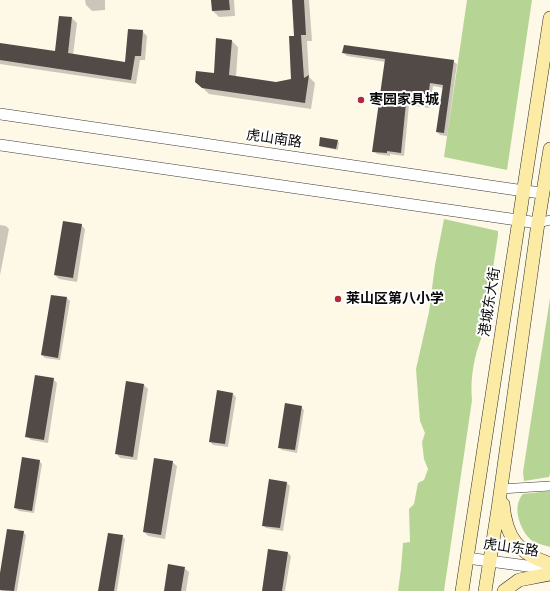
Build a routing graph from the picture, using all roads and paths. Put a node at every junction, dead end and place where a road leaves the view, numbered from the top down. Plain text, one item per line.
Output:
1 (550, 18) edge
2 (0, 114) edge
3 (0, 144) edge
4 (550, 149) edge
5 (524, 191) junction
6 (547, 194) edge
7 (518, 220) junction
8 (544, 222) edge
9 (501, 485) junction
10 (550, 486) edge
11 (467, 558) junction
12 (490, 560) junction
13 (550, 564) edge
14 (550, 569) edge
15 (550, 574) edge
16 (462, 591) edge
17 (485, 591) edge
18 (504, 591) edge

1 - 5 main road, 港城东大街
2 - 5 street, 虎山南路
3 - 7 street
4 - 6 main road
5 - 6 street, 虎山南路
5 - 7 main road, 港城东大街
6 - 8 main road
7 - 8 street
7 - 11 main road, 港城东大街
8 - 9 main road
9 - 10 street
9 - 12 main road
9 - 13 main road
11 - 12 street, 虎山东路
11 - 16 main road, 港城东大街
12 - 14 street, 虎山东路
12 - 17 main road
15 - 18 main road

